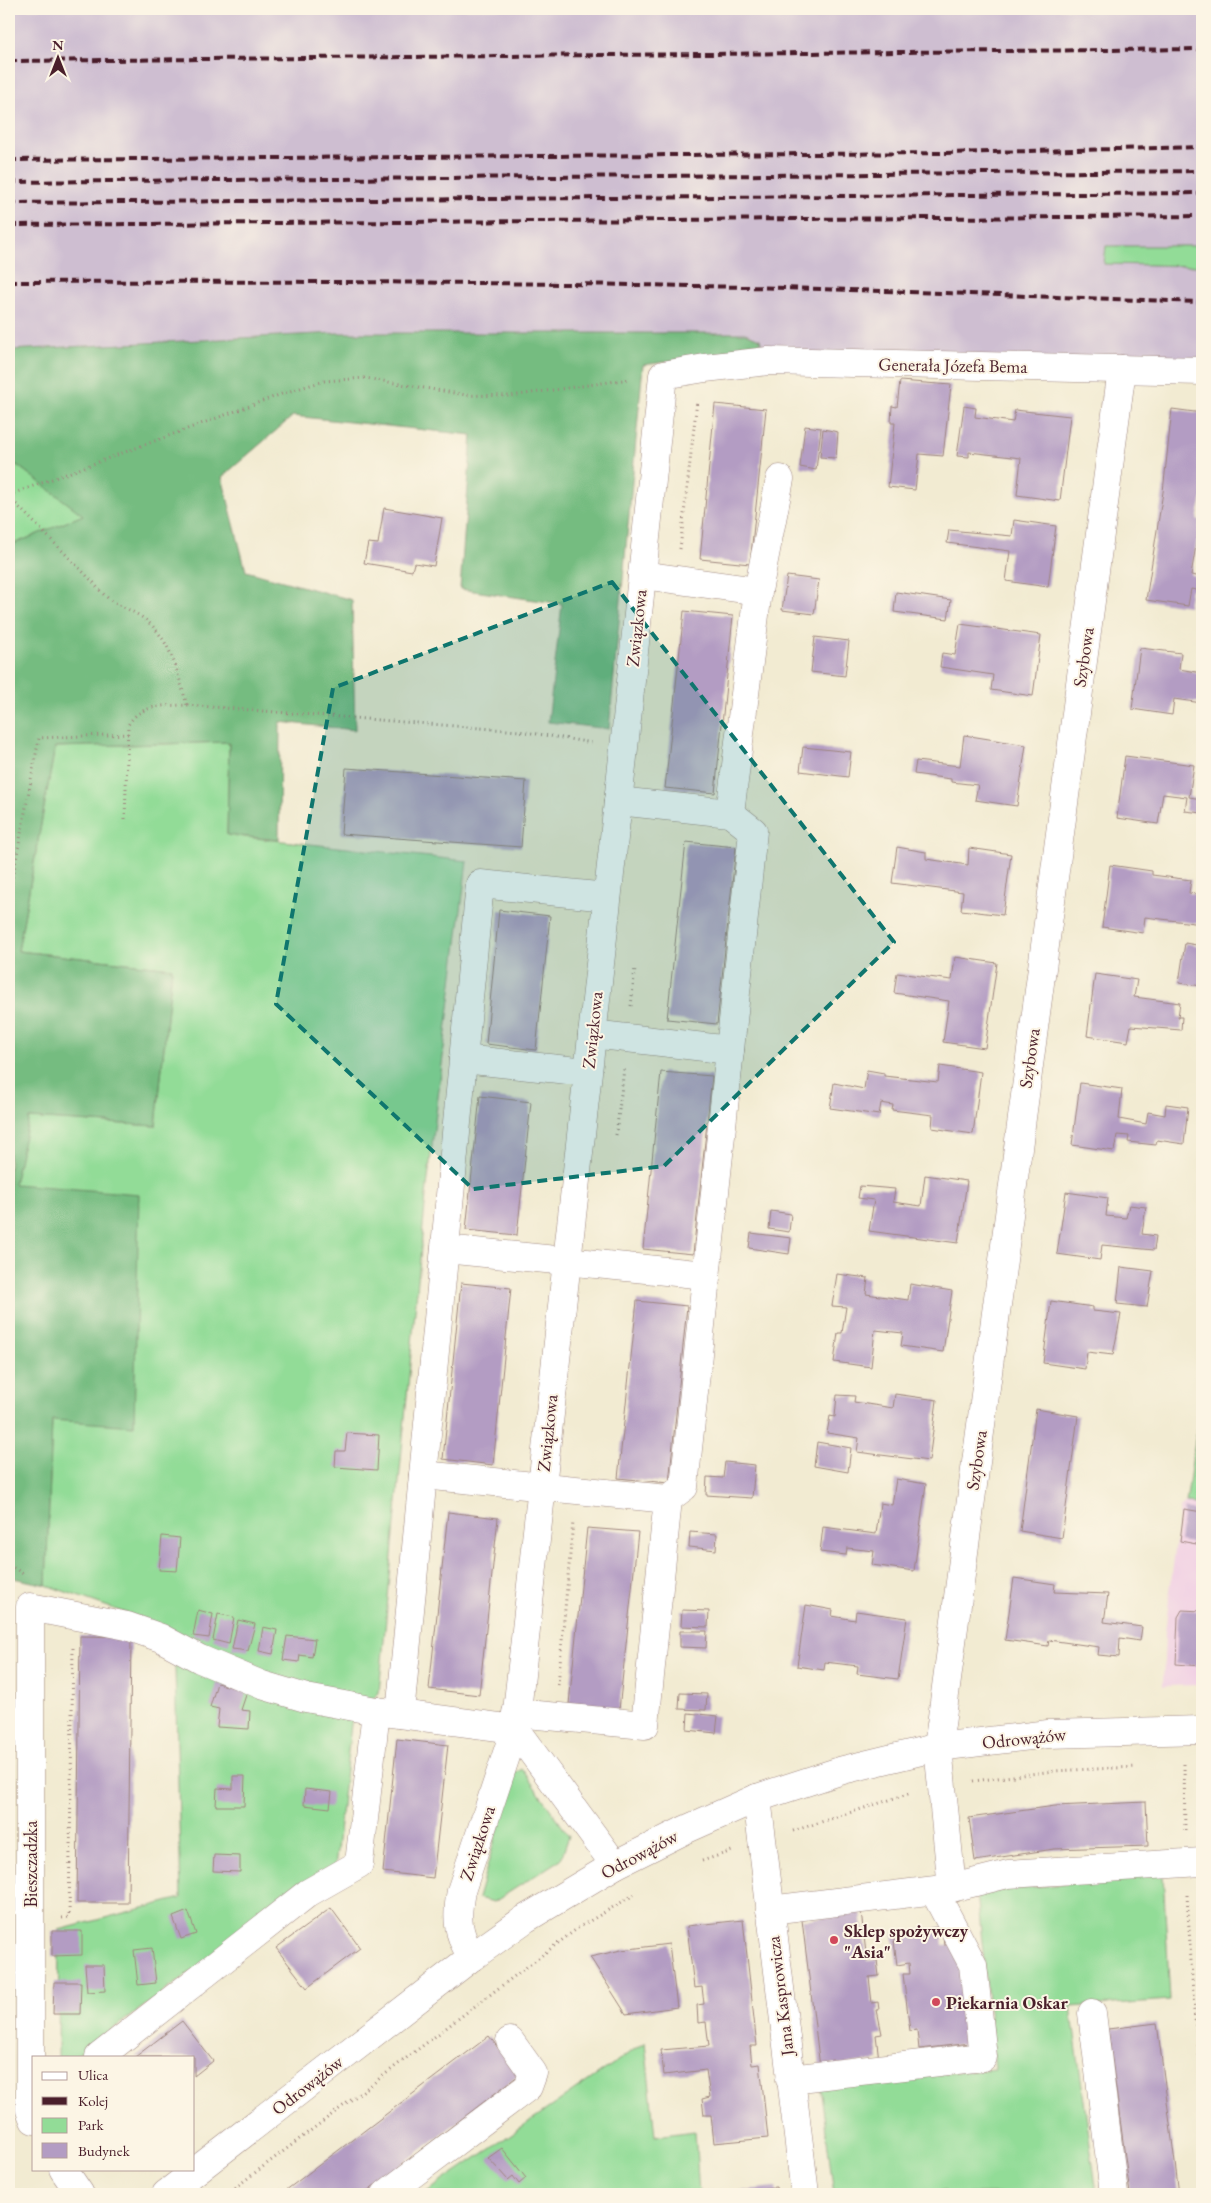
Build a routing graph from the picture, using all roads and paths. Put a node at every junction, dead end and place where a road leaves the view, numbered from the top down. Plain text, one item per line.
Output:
1 (703, 368) junction
2 (1122, 369) junction
3 (1202, 371) edge
4 (662, 375) junction
5 (780, 479) dead end
6 (9, 496) edge
7 (642, 575) junction
8 (676, 580) junction
9 (758, 591) junction
10 (187, 705) junction
11 (128, 734) junction
12 (624, 748) junction
13 (618, 801) junction
14 (730, 813) junction
15 (125, 819) dead end
16 (9, 897) edge
17 (607, 897) junction
18 (636, 960) dead end
19 (592, 1034) junction
20 (627, 1038) junction
21 (730, 1050) junction
22 (463, 1059) junction
23 (587, 1072) junction
24 (615, 1145) dead end
25 (445, 1249) junction
26 (567, 1261) junction
27 (706, 1275) junction
28 (423, 1475) junction
29 (541, 1487) junction
30 (576, 1491) junction
31 (668, 1499) junction
32 (388, 1712) junction
33 (555, 1717) junction
34 (516, 1721) junction
35 (1202, 1730) edge
36 (938, 1748) junction
37 (1184, 1764) dead end
38 (756, 1798) junction
39 (687, 1829) junction
40 (1194, 1863) edge
41 (615, 1865) junction
42 (693, 1865) dead end
43 (943, 1889) junction
44 (642, 1890) dead end
45 (770, 1910) junction
46 (472, 1957) junction
47 (1092, 2013) dead end
48 (510, 2041) dead end
49 (33, 2056) edge
50 (100, 2056) edge
51 (790, 2079) junction
52 (1202, 2080) edge
53 (64, 2170) edge
54 (80, 2194) edge
55 (166, 2194) edge
56 (228, 2194) edge
57 (386, 2194) edge
58 (805, 2194) edge
59 (1114, 2194) edge

1 - 2 street, Generała Józefa Bema
1 - 4 street
1 - 8 path
2 - 3 street, Generała Józefa Bema
2 - 36 street, Szybowa
4 - 6 path
4 - 7 street, Związkowa
5 - 9 street
6 - 10 path
7 - 8 street
7 - 12 street, Związkowa
8 - 9 street
9 - 14 street
10 - 11 path
10 - 12 path
11 - 15 path
11 - 16 path
12 - 13 street, Związkowa
13 - 14 street
13 - 17 street, Związkowa
14 - 21 street
17 - 19 street, Związkowa
17 - 22 street
18 - 20 path
19 - 20 street
19 - 23 street, Związkowa
20 - 21 street
20 - 24 path
21 - 27 street
22 - 23 street
22 - 25 street
23 - 26 street, Związkowa
25 - 26 street
25 - 28 street
26 - 27 street
26 - 29 street, Związkowa
27 - 31 street
28 - 29 street
28 - 32 street
29 - 30 street
29 - 34 street, Związkowa
30 - 31 street
30 - 33 path
31 - 33 street
32 - 34 street
32 - 49 street, Bieszczadzka
32 - 50 street
33 - 34 street
34 - 41 street
34 - 46 street, Związkowa
35 - 36 street, Odrowążów
36 - 38 street, Odrowążów
36 - 43 street, Szybowa
37 - 40 path
38 - 39 street, Odrowążów
38 - 45 street, Jana Kasprowicza
39 - 41 street, Odrowążów
39 - 42 path
40 - 43 street
40 - 52 path
41 - 46 street, Odrowążów
43 - 45 street
43 - 51 street
44 - 56 path
45 - 51 street, Jana Kasprowicza
46 - 55 street, Odrowążów
47 - 59 street
48 - 57 street
51 - 58 street, Jana Kasprowicza
53 - 54 street

